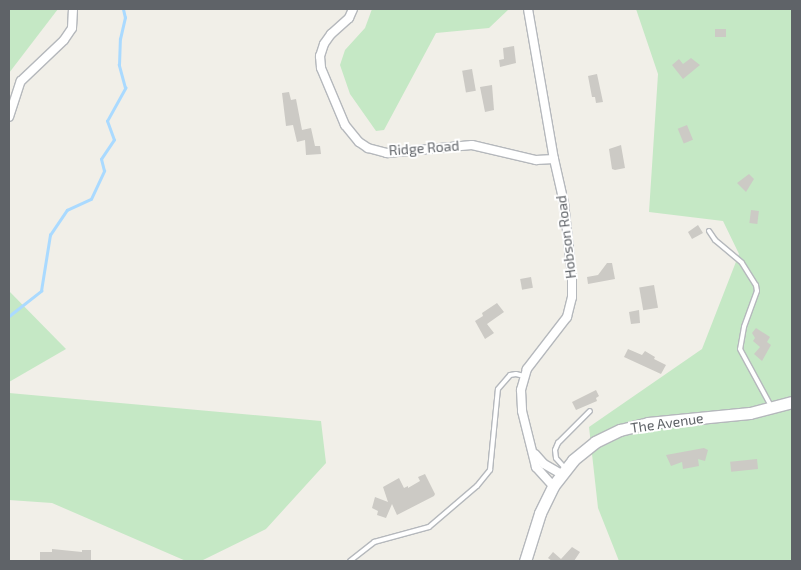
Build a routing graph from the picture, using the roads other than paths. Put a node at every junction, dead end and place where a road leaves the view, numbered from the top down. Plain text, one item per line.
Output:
1 (73, 9) edge
2 (352, 9) edge
3 (528, 9) edge
4 (9, 117) edge
5 (554, 159) junction
6 (709, 231) dead end
7 (524, 376) junction
8 (792, 402) edge
9 (772, 408) junction
10 (590, 411) dead end
11 (532, 450) junction
12 (564, 471) junction
13 (553, 486) junction
14 (350, 561) edge
15 (525, 561) edge

1 - 4 street
2 - 5 street, Ridge Road
3 - 5 street, Hobson Road
5 - 7 street, Hobson Road
6 - 9 lane
7 - 11 street, Hobson Road
7 - 14 lane
8 - 9 street, The Avenue
9 - 12 street, The Avenue
10 - 12 lane
11 - 12 street
11 - 13 street, Hobson Road
12 - 13 street, The Avenue
13 - 15 street, The Avenue

